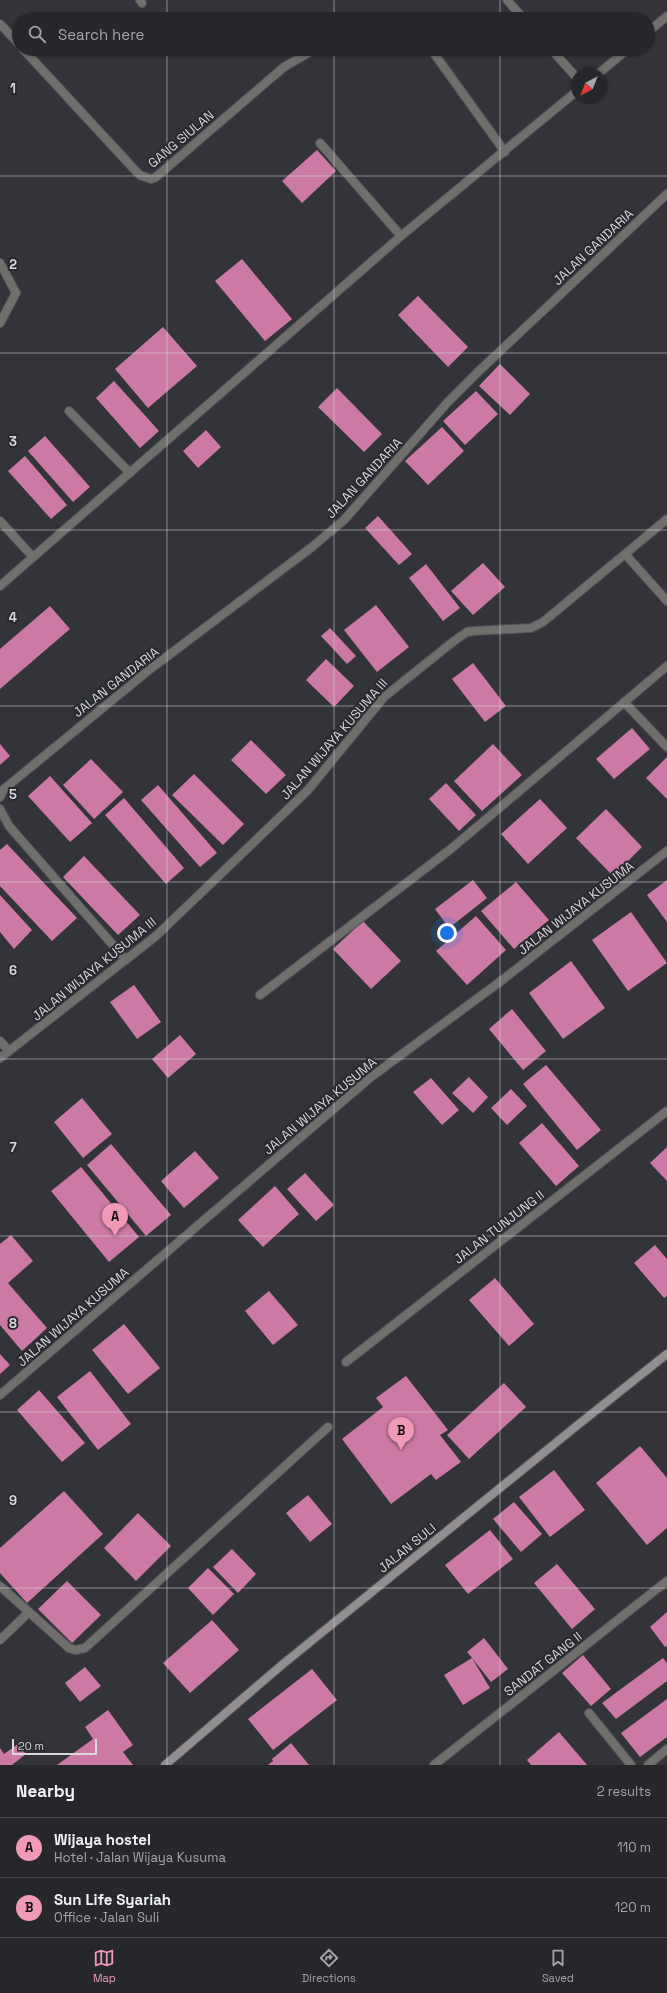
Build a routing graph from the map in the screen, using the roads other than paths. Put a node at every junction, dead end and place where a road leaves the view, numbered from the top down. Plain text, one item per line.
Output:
1 (506, 0) edge
2 (517, 12) edge
3 (667, 16) edge
4 (0, 24) edge
5 (655, 26) edge
6 (12, 37) edge
7 (29, 56) edge
8 (303, 56) edge
9 (436, 56) edge
10 (557, 56) edge
11 (620, 56) edge
12 (605, 68) edge
13 (571, 71) edge
14 (571, 96) edge
15 (320, 143) dead end
16 (505, 152) junction
17 (667, 194) edge
18 (401, 236) junction
19 (0, 263) edge
20 (0, 323) edge
21 (69, 410) dead end
22 (130, 473) junction
23 (667, 520) edge
24 (0, 521) edge
25 (625, 554) junction
26 (32, 556) junction
27 (0, 586) edge
28 (667, 601) edge
29 (667, 666) edge
30 (624, 702) junction
31 (667, 748) edge
32 (2, 788) edge
33 (0, 797) edge
34 (0, 809) edge
35 (667, 851) edge
36 (126, 960) junction
37 (260, 995) dead end
38 (0, 1041) edge
39 (9, 1051) junction
40 (0, 1058) edge
41 (667, 1111) edge
42 (667, 1354) edge
43 (346, 1362) dead end
44 (0, 1395) edge
45 (328, 1426) dead end
46 (667, 1582) edge
47 (0, 1586) edge
48 (28, 1613) junction
49 (0, 1640) edge
50 (589, 1713) dead end
51 (667, 1750) edge
52 (170, 1763) edge
53 (434, 1765) edge
54 (631, 1765) edge
55 (648, 1765) edge

1 - 2 street
3 - 5 street
4 - 6 street
7 - 8 street, GANG SIULAN
9 - 16 street
10 - 13 street
11 - 12 street
14 - 16 street
15 - 18 street
16 - 18 street
17 - 32 street, JALAN GANDARIA
18 - 22 street
19 - 20 street
21 - 22 street
22 - 26 street
23 - 25 street, JALAN WIJAYA KUSUMA III
24 - 26 street
25 - 28 street
25 - 36 street, JALAN WIJAYA KUSUMA III
26 - 27 street
29 - 30 street
30 - 31 street
30 - 37 street
32 - 33 street, JALAN GANDARIA
34 - 36 street
35 - 44 street, JALAN WIJAYA KUSUMA
36 - 39 street, JALAN WIJAYA KUSUMA III
38 - 39 street
39 - 40 street, JALAN WIJAYA KUSUMA III
41 - 43 street, JALAN TUNJUNG II
42 - 52 main road, JALAN SULI
45 - 48 street
46 - 53 street, SANDAT GANG II
47 - 48 street
48 - 49 street
50 - 54 street
51 - 55 street

